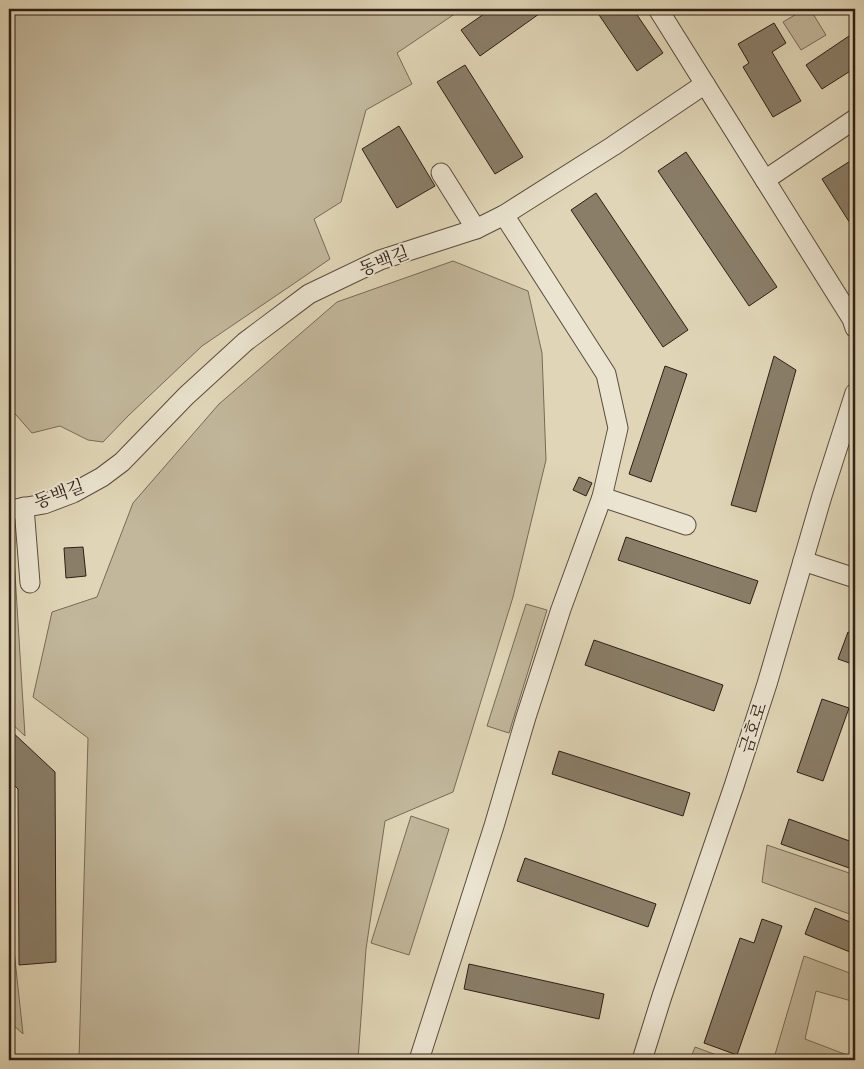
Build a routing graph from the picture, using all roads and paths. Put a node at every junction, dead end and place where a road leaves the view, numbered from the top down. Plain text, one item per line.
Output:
1 (658, 9) edge
2 (705, 84) junction
3 (855, 120) edge
4 (441, 173) dead end
5 (765, 180) junction
6 (504, 215) junction
7 (476, 229) junction
8 (855, 328) edge
9 (855, 394) edge
10 (602, 497) junction
11 (16, 508) edge
12 (686, 525) dead end
13 (803, 561) junction
14 (855, 578) edge
15 (30, 583) dead end
16 (419, 1060) edge
17 (642, 1060) edge

1 - 2 street
2 - 5 street
2 - 6 street, 동백길
3 - 5 street
4 - 7 street
5 - 8 street
6 - 7 street, 동백길
6 - 10 street
7 - 11 street, 동백길
9 - 13 street, 금호로
10 - 12 street
10 - 16 street
11 - 15 street
13 - 14 street
13 - 17 street, 금호로

